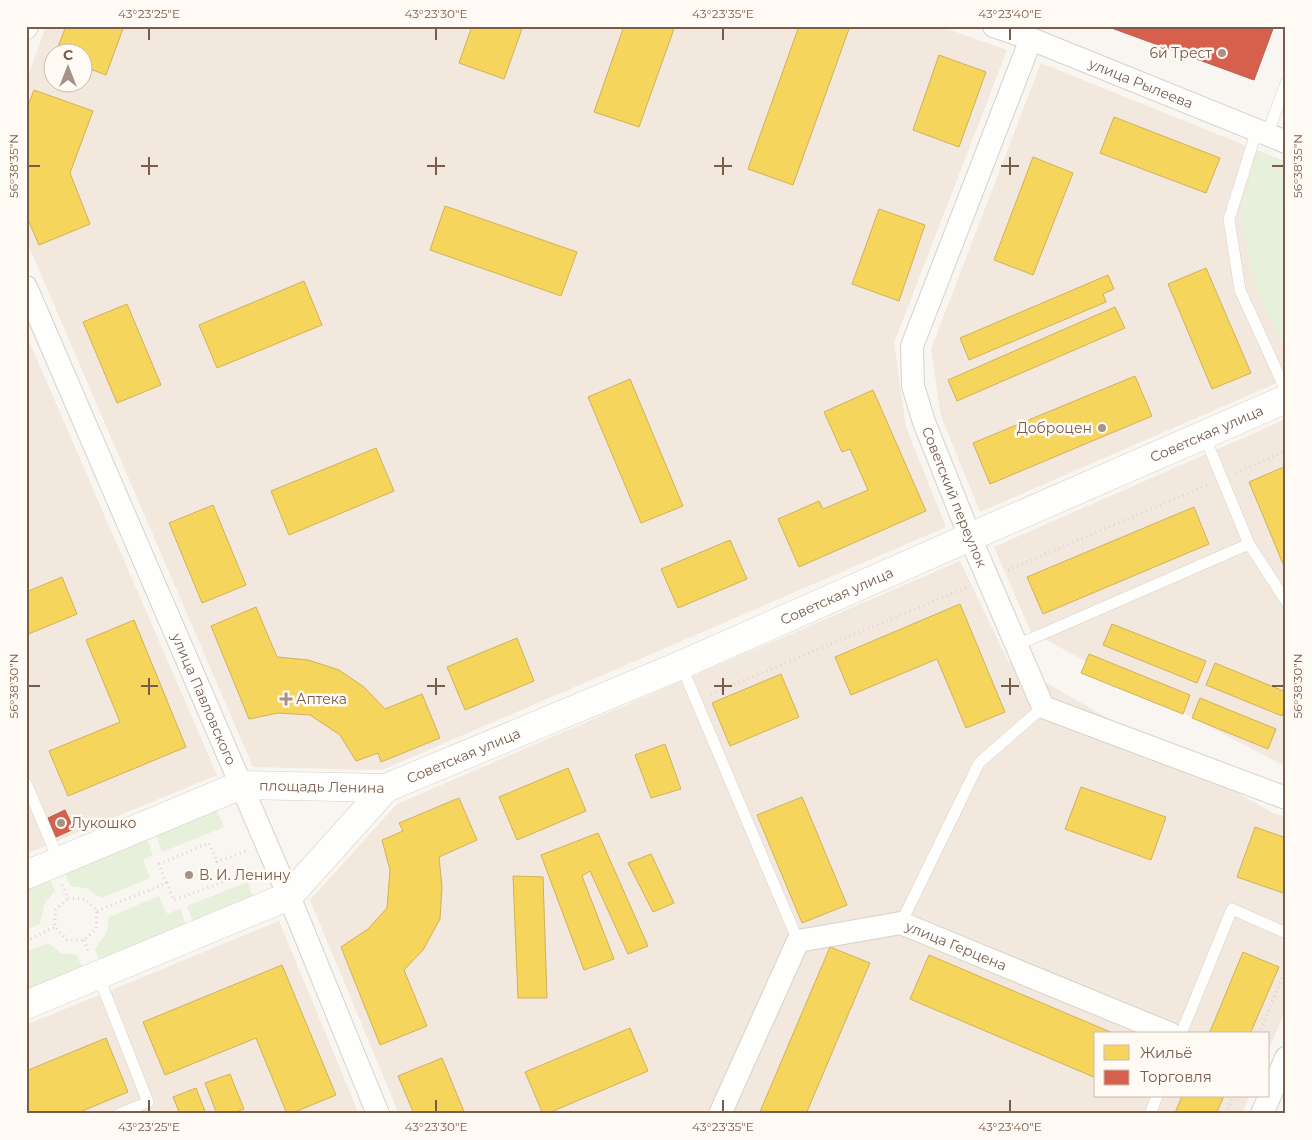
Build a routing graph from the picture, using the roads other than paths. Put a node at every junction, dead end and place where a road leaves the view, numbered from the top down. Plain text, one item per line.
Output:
1 (994, 26) edge
2 (1033, 33) edge
3 (1286, 84) edge
4 (1270, 136) edge
5 (26, 286) edge
6 (1286, 391) edge
7 (1286, 399) edge
8 (1204, 435) junction
9 (970, 537) junction
10 (1249, 544) junction
11 (1286, 600) edge
12 (1017, 645) junction
13 (681, 665) junction
14 (1043, 707) junction
15 (26, 782) edge
16 (241, 785) junction
17 (386, 788) junction
18 (1285, 794) edge
19 (59, 861) junction
20 (26, 874) edge
21 (289, 896) junction
22 (901, 923) junction
23 (1286, 933) edge
24 (798, 941) junction
25 (98, 975) junction
26 (26, 1005) edge
27 (1166, 1032) edge
28 (1182, 1032) edge
29 (1286, 1058) edge
30 (1270, 1095) edge
31 (1156, 1098) edge
32 (1269, 1098) edge
33 (119, 1114) edge
34 (378, 1114) edge
35 (720, 1114) edge
36 (1150, 1114) edge
37 (1262, 1114) edge

1 - 2 street, улица Рылеева
2 - 4 street, улица Рылеева
2 - 9 street, Советский переулок
3 - 4 lane
4 - 6 lane
5 - 16 street, улица Павловского
7 - 8 street, Советская улица
8 - 9 street, Советская улица
8 - 10 lane
9 - 12 street, Советский переулок
9 - 13 street, Советская улица
10 - 11 lane
10 - 12 lane
12 - 14 street, Советский переулок
13 - 17 street, Советская улица
13 - 24 lane
14 - 18 street
14 - 22 lane
15 - 19 lane
16 - 17 street, площадь Ленина
16 - 19 street, площадь Ленина
16 - 21 street, улица Павловского
17 - 21 street, площадь Ленина
19 - 20 street, площадь Ленина
21 - 25 street, площадь Ленина
21 - 34 street, улица Павловского
22 - 24 street, улица Герцена
22 - 27 street, улица Герцена
23 - 28 lane
24 - 35 street
25 - 26 street, площадь Ленина
25 - 33 lane
29 - 30 street
31 - 36 lane
32 - 37 street

